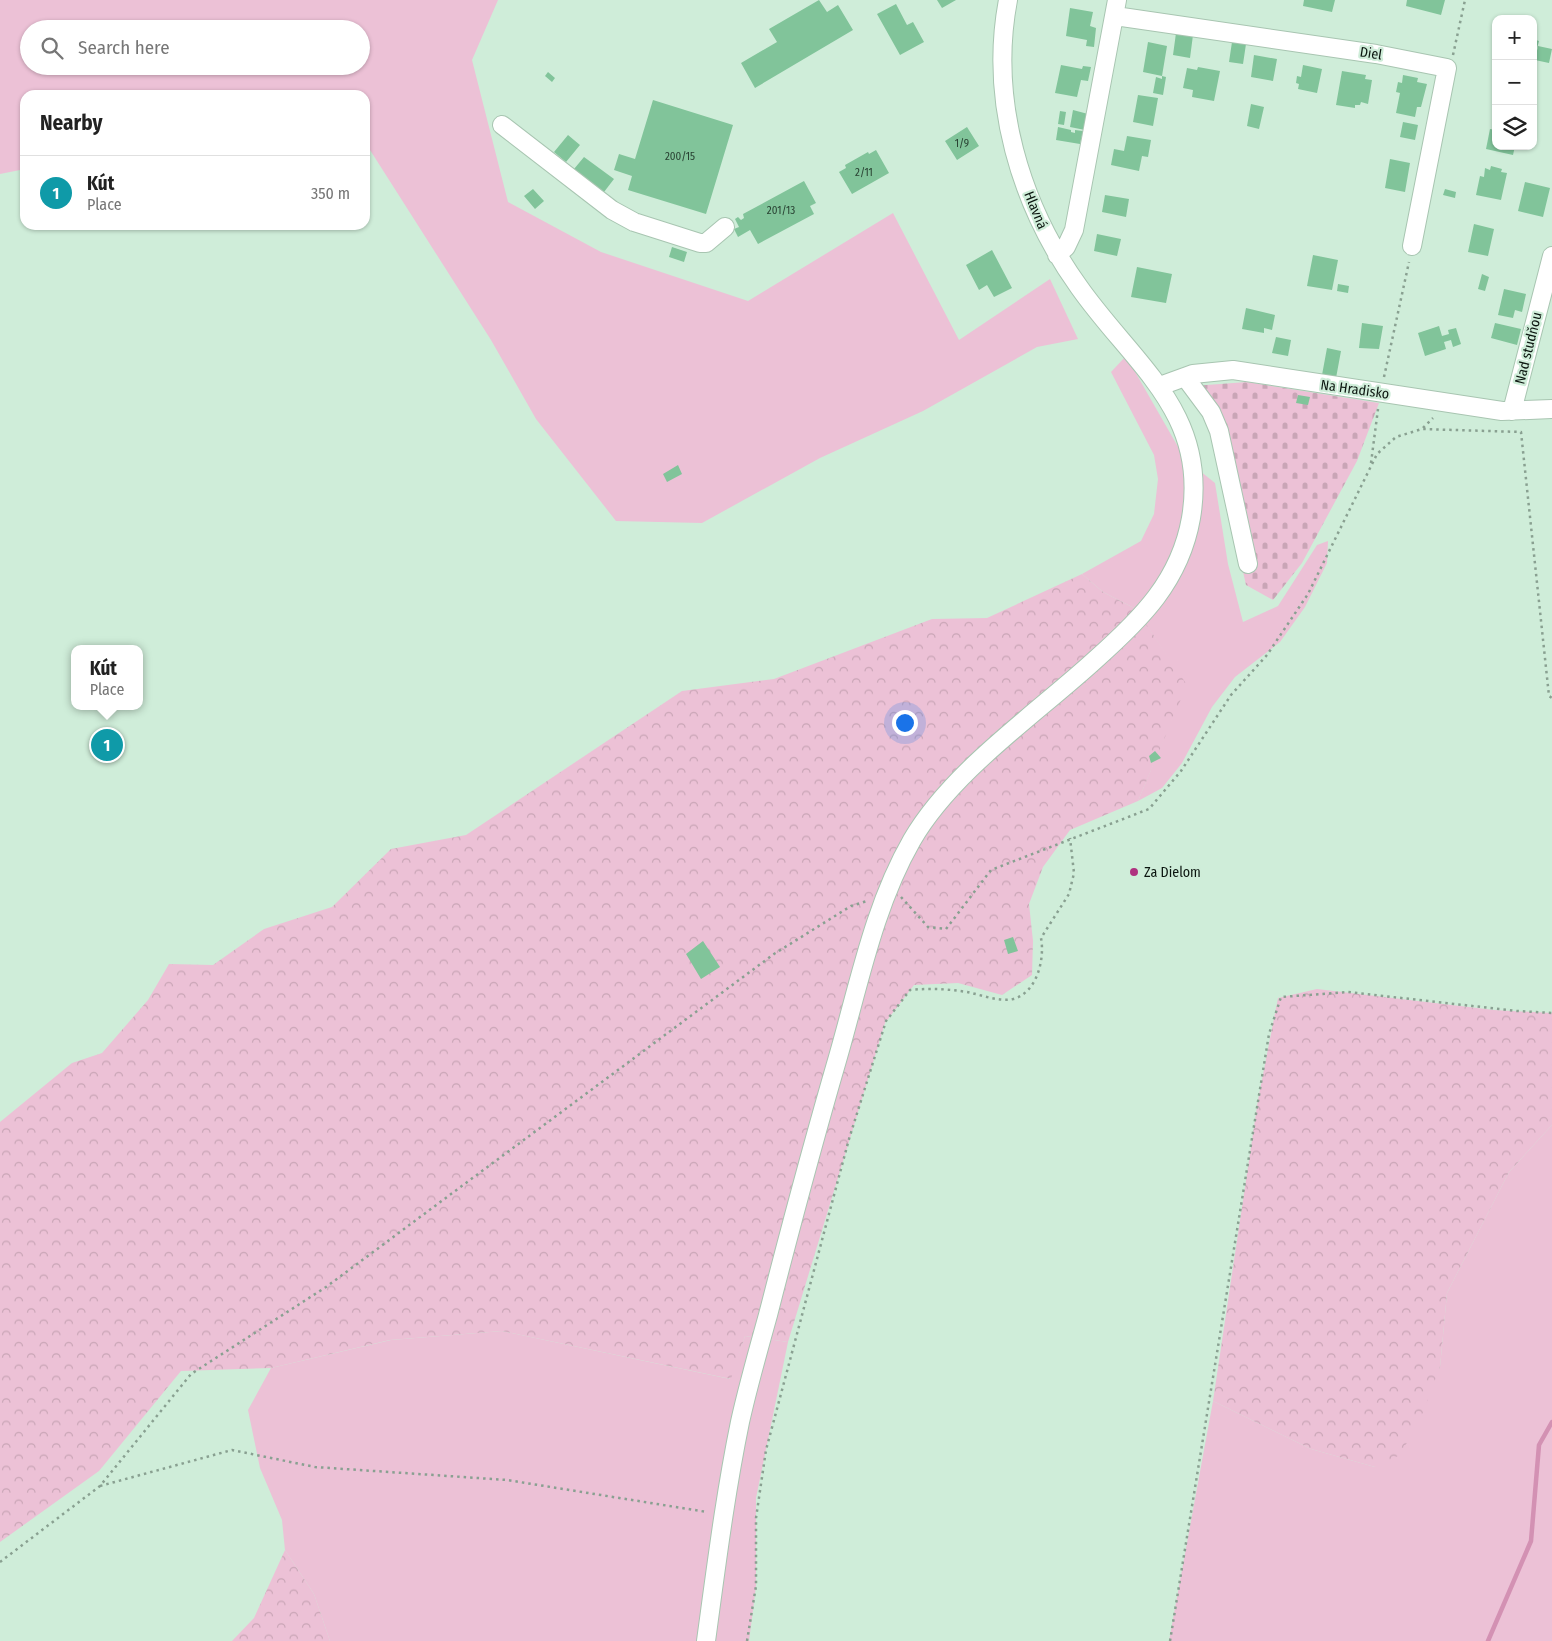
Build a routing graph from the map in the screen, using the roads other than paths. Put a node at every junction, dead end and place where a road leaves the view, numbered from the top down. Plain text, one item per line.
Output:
1 (1008, 0) edge
2 (1116, 8) edge
3 (502, 125) dead end
4 (725, 227) dead end
5 (1412, 246) road end
6 (1057, 255) junction
7 (1552, 256) edge
8 (1185, 377) junction
9 (1160, 386) junction
10 (1552, 409) edge
11 (1512, 411) junction
12 (1248, 564) dead end
13 (706, 1641) edge

1 - 6 street, Hlavná
2 - 5 street, Diel
2 - 6 street, Diel
3 - 4 street
6 - 9 street, Hlavná
7 - 11 street, Nad studňou
8 - 9 street, Na Hradisko
8 - 11 street, Na Hradisko
8 - 12 street
9 - 13 street, Hlavná
10 - 11 street, Na Hradisko

